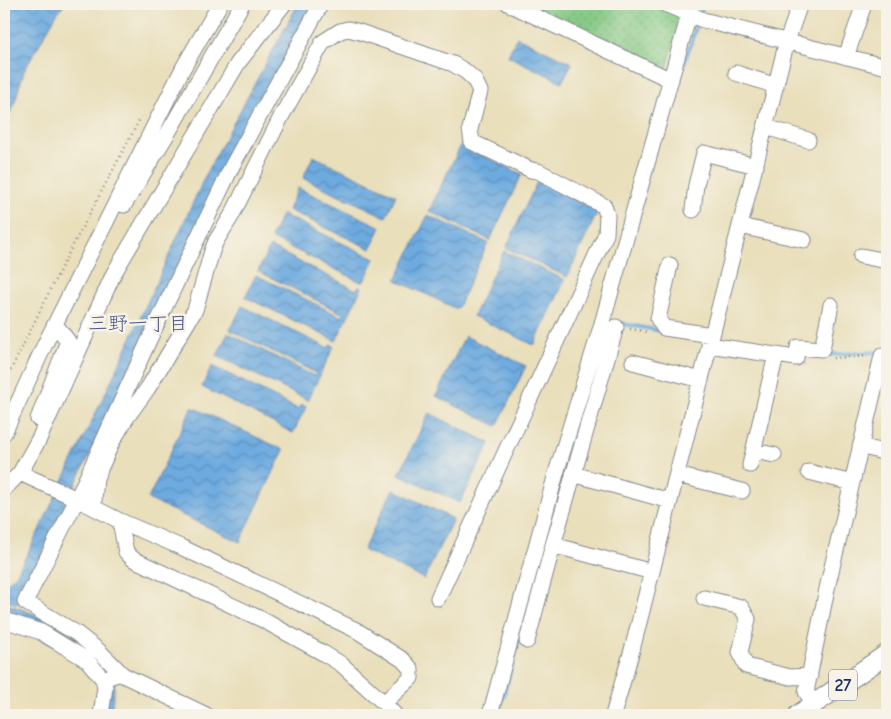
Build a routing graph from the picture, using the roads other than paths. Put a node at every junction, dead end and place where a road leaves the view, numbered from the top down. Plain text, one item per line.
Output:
1 (220, 4) edge
2 (242, 4) edge
3 (284, 4) edge
4 (321, 4) edge
5 (509, 4) edge
6 (665, 4) edge
7 (800, 4) edge
8 (864, 4) edge
9 (694, 14) edge
10 (788, 38) junction
11 (847, 54) junction
12 (887, 67) edge
13 (736, 73) dead end
14 (671, 80) junction
15 (776, 86) junction
16 (766, 127) junction
17 (808, 140) dead end
18 (756, 166) junction
19 (693, 210) dead end
20 (109, 216) junction
21 (740, 226) junction
22 (804, 240) dead end
23 (861, 256) dead end
24 (887, 260) edge
25 (670, 265) dead end
26 (831, 305) dead end
27 (55, 324) junction
28 (616, 327) dead end
29 (710, 340) junction
30 (776, 355) junction
31 (884, 356) edge
32 (599, 358) junction
33 (633, 362) dead end
34 (701, 380) junction
35 (4, 433) edge
36 (860, 446) junction
37 (887, 453) edge
38 (774, 455) dead end
39 (809, 472) dead end
40 (20, 473) junction
41 (573, 474) junction
42 (677, 475) junction
43 (852, 482) junction
44 (4, 490) edge
45 (742, 491) dead end
46 (75, 498) junction
47 (670, 501) junction
48 (92, 506) junction
49 (120, 521) junction
50 (553, 545) junction
51 (652, 572) junction
52 (438, 598) dead end
53 (704, 598) dead end
54 (4, 620) edge
55 (527, 641) dead end
56 (887, 654) edge
57 (121, 673) junction
58 (810, 676) junction
59 (103, 678) junction
60 (384, 703) junction
61 (815, 704) junction
62 (101, 715) edge
63 (206, 715) edge
64 (394, 715) edge
65 (490, 715) edge
66 (613, 715) edge
67 (798, 715) edge

1 - 20 street
2 - 20 street
3 - 40 street
4 - 46 street
5 - 14 street
6 - 9 street
7 - 10 street
8 - 11 street
9 - 10 street
9 - 14 street
10 - 11 street
10 - 15 street
11 - 12 street
13 - 15 street
14 - 32 street
15 - 16 street
16 - 17 street
16 - 18 street
18 - 19 street
18 - 21 street
20 - 27 street
21 - 22 street
21 - 29 street
23 - 24 street
25 - 29 street
26 - 30 street
27 - 35 street
27 - 40 street
28 - 32 street
29 - 30 street
29 - 34 street
30 - 38 street
31 - 36 street
32 - 41 street
32 - 65 street
33 - 34 street
34 - 42 street
36 - 37 street
36 - 43 street
39 - 43 street
40 - 44 street
40 - 46 street
41 - 47 street
41 - 50 street
42 - 45 street
42 - 47 street
43 - 58 street
46 - 48 street
46 - 57 street
47 - 51 street
48 - 49 street
48 - 52 street
49 - 60 street
49 - 60 street
50 - 51 street
50 - 55 street
51 - 66 street
53 - 58 street
54 - 59 street
56 - 61 main road, 27
57 - 59 street
57 - 63 street
58 - 61 street
59 - 62 street
60 - 64 street
61 - 67 main road, 27

